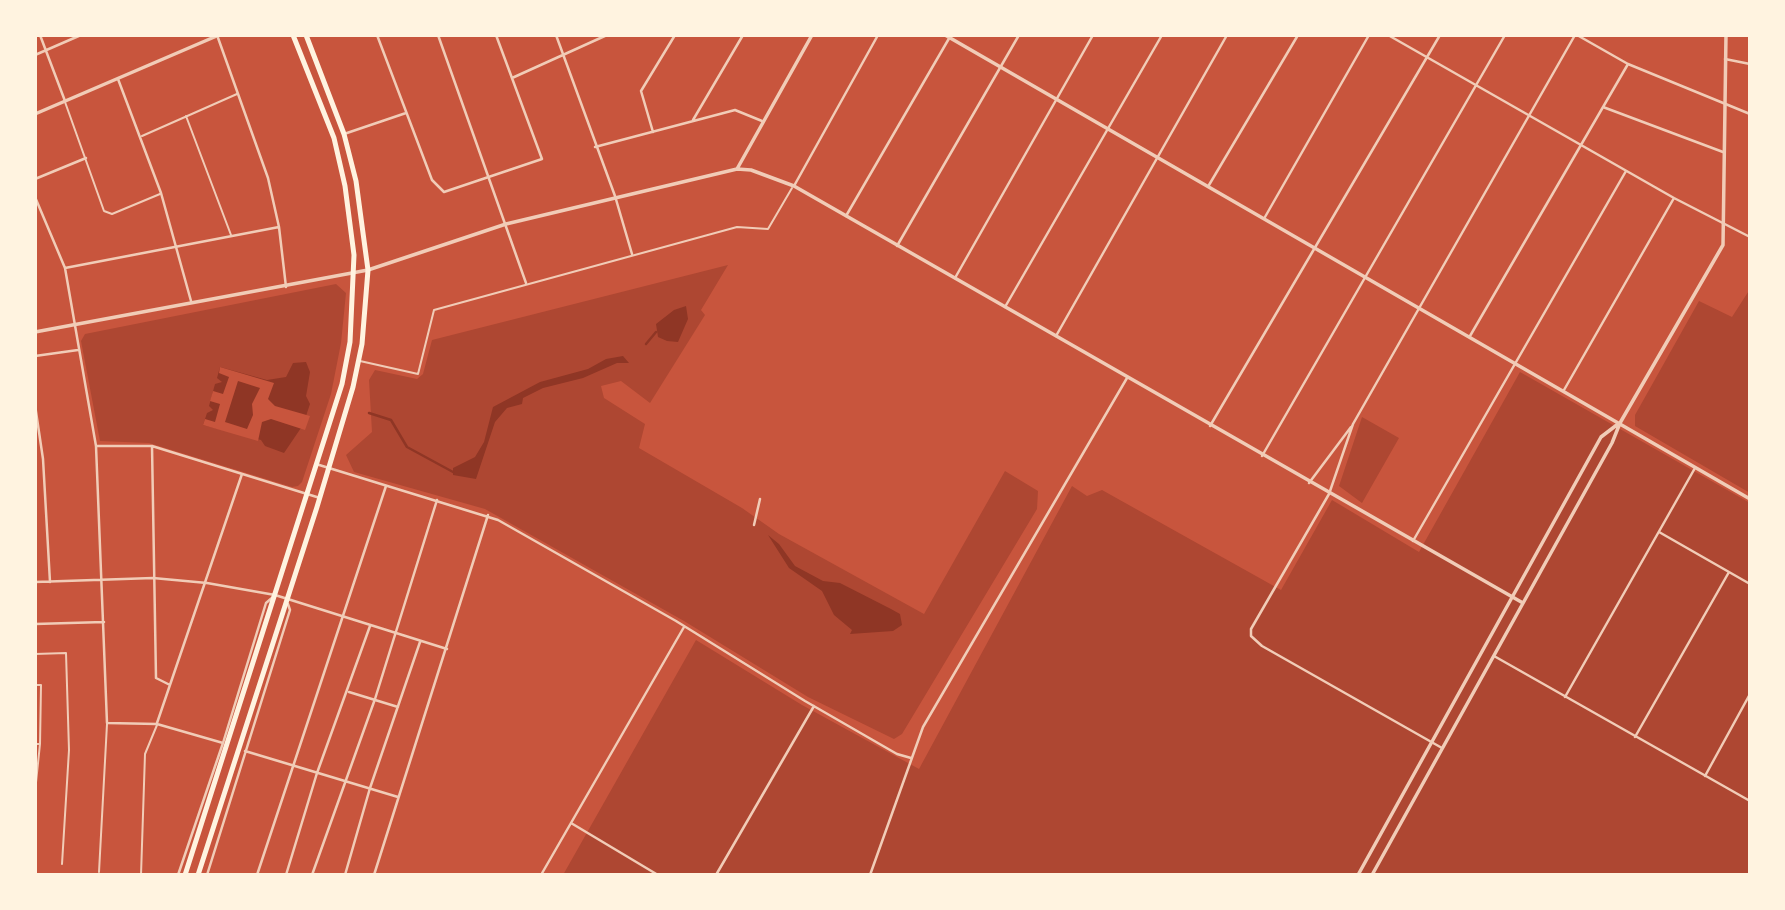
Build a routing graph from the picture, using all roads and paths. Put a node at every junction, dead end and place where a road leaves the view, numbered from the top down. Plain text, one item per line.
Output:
1 (40, 35) edge
2 (81, 35) edge
3 (218, 35) edge
4 (293, 35) edge
5 (306, 35) edge
6 (377, 35) edge
7 (438, 35) edge
8 (496, 35) edge
9 (556, 35) edge
10 (607, 35) edge
11 (675, 35) edge
12 (743, 35) edge
13 (811, 35) edge
14 (878, 35) edge
15 (1019, 35) edge
16 (1093, 35) edge
17 (1162, 35) edge
18 (1227, 35) edge
19 (1298, 35) edge
20 (1369, 35) edge
21 (1388, 35) edge
22 (1440, 35) edge
23 (1505, 35) edge
24 (1576, 35) edge
25 (1726, 35) edge
26 (948, 36) edge
27 (45, 50) junction
28 (35, 54) edge
29 (563, 54) junction
30 (1427, 58) junction
31 (1725, 60) junction
32 (1628, 64) junction
33 (1750, 64) edge
34 (1000, 66) junction
35 (512, 78) junction
36 (118, 79) junction
37 (1476, 85) junction
38 (239, 93) junction
39 (1057, 99) junction
40 (65, 102) junction
41 (1723, 104) junction
42 (1603, 107) junction
43 (406, 113) junction
44 (35, 114) edge
45 (1750, 114) edge
46 (1529, 115) junction
47 (186, 116) junction
48 (692, 121) junction
49 (762, 121) junction
50 (1108, 128) junction
51 (653, 132) junction
52 (344, 134) junction
53 (142, 136) junction
54 (1580, 144) junction
55 (595, 147) junction
56 (1723, 152) junction
57 (1158, 156) junction
58 (86, 158) junction
59 (737, 169) junction
60 (1626, 171) junction
61 (489, 178) junction
62 (35, 179) edge
63 (1209, 185) junction
64 (794, 186) junction
65 (161, 193) junction
66 (615, 196) junction
67 (35, 197) edge
68 (1674, 198) junction
69 (846, 216) junction
70 (1265, 217) junction
71 (506, 224) junction
72 (1725, 226) junction
73 (279, 227) junction
74 (231, 236) junction
75 (1750, 237) edge
76 (177, 246) junction
77 (897, 246) junction
78 (1316, 246) junction
79 (632, 254) junction
80 (65, 268) junction
81 (368, 270) junction
82 (355, 273) junction
83 (1366, 276) junction
84 (955, 278) junction
85 (526, 283) junction
86 (286, 287) junction
87 (191, 303) junction
88 (1418, 306) junction
89 (1005, 307) junction
90 (75, 324) junction
91 (35, 332) edge
92 (1056, 336) junction
93 (1470, 336) junction
94 (78, 350) junction
95 (35, 356) edge
96 (359, 360) junction
97 (1517, 363) junction
98 (1127, 378) junction
99 (1564, 390) junction
100 (35, 405) edge
101 (1620, 423) junction
102 (1353, 424) junction
103 (1210, 426) junction
104 (96, 446) junction
105 (152, 446) junction
106 (1262, 456) junction
107 (316, 464) junction
108 (329, 468) junction
109 (1695, 468) junction
110 (242, 474) junction
111 (1309, 483) junction
112 (386, 485) junction
113 (307, 494) junction
114 (1329, 494) junction
115 (320, 498) junction
116 (437, 499) junction
117 (760, 499) dead end
118 (1750, 499) edge
119 (488, 515) junction
120 (754, 525) dead end
121 (1659, 532) junction
122 (1413, 541) junction
123 (1729, 572) junction
124 (153, 578) junction
125 (102, 580) junction
126 (35, 582) edge
127 (50, 582) junction
128 (207, 583) junction
129 (1750, 584) edge
130 (275, 595) junction
131 (1511, 596) junction
132 (287, 599) junction
133 (1523, 603) junction
134 (344, 617) junction
135 (104, 622) junction
136 (35, 624) edge
137 (370, 625) junction
138 (684, 627) junction
139 (396, 633) junction
140 (421, 641) junction
141 (447, 649) junction
142 (35, 654) edge
143 (1494, 656) junction
144 (35, 685) edge
145 (170, 685) junction
146 (349, 692) junction
147 (1750, 694) edge
148 (1565, 697) junction
149 (375, 699) junction
150 (814, 706) junction
151 (398, 707) junction
152 (107, 723) junction
153 (157, 724) junction
154 (1635, 737) junction
155 (1430, 742) junction
156 (223, 743) junction
157 (35, 744) edge
158 (40, 744) junction
159 (1442, 748) junction
160 (245, 751) junction
161 (911, 758) junction
162 (292, 765) junction
163 (317, 773) junction
164 (1705, 776) junction
165 (343, 780) junction
166 (370, 788) junction
167 (35, 792) edge
168 (398, 797) junction
169 (1750, 801) edge
170 (571, 823) junction
171 (62, 864) dead end
172 (99, 872) dead end
173 (141, 875) edge
174 (178, 875) edge
175 (186, 875) edge
176 (198, 875) edge
177 (208, 875) edge
178 (257, 875) edge
179 (286, 875) edge
180 (312, 875) edge
181 (345, 875) edge
182 (374, 875) edge
183 (541, 875) edge
184 (658, 875) edge
185 (716, 875) edge
186 (870, 875) edge
187 (1358, 875) edge
188 (1372, 875) edge

1 - 27 street
2 - 27 street
3 - 36 street
3 - 38 street
4 - 82 main road
5 - 52 main road
6 - 43 street
7 - 61 street
8 - 35 street
9 - 29 street
10 - 29 street
11 - 51 street
12 - 48 street
13 - 49 street
14 - 64 street
15 - 34 street
16 - 39 street
17 - 50 street
18 - 57 street
19 - 63 street
20 - 70 street
21 - 30 street
22 - 30 street
23 - 37 street
24 - 32 street
24 - 46 street
25 - 31 street
26 - 34 street
26 - 69 street
27 - 28 street
27 - 40 street
29 - 35 street
29 - 55 street
30 - 37 street
30 - 78 street
31 - 33 street
31 - 41 street
32 - 41 street
32 - 42 street
34 - 39 street
34 - 77 street
35 - 61 street
36 - 40 street
36 - 53 street
37 - 46 street
37 - 83 street
38 - 47 lane
38 - 73 street
39 - 50 street
39 - 84 street
40 - 44 street
40 - 58 lane
41 - 45 street
41 - 56 street
42 - 54 street
42 - 56 street
43 - 52 street
43 - 61 street
46 - 54 street
46 - 88 street
47 - 53 lane
47 - 74 lane
48 - 49 street
48 - 51 street
49 - 59 street
50 - 57 street
50 - 89 street
51 - 55 street
52 - 81 main road
53 - 65 street
54 - 60 street
54 - 93 street
55 - 66 street
56 - 72 street
57 - 63 street
57 - 92 street
58 - 62 street
58 - 65 lane
59 - 64 street
59 - 66 street
60 - 68 street
60 - 97 street
61 - 71 street
63 - 70 street
64 - 69 street
64 - 79 lane
65 - 76 street
66 - 71 street
66 - 79 street
67 - 80 street
68 - 72 street
68 - 99 street
69 - 77 street
70 - 78 street
71 - 81 street
71 - 85 street
72 - 75 street
72 - 101 street
73 - 74 street
73 - 86 street
74 - 76 street
76 - 80 street
76 - 87 street
77 - 84 street
78 - 83 street
78 - 103 street
79 - 85 lane
80 - 90 street
81 - 82 street
81 - 96 main road
82 - 86 street
82 - 107 main road
83 - 88 street
83 - 106 street
84 - 89 street
85 - 96 lane
86 - 87 street
87 - 90 street
88 - 93 street
88 - 102 street
89 - 92 street
90 - 91 street
90 - 94 street
92 - 98 street
93 - 97 street
94 - 95 street
94 - 104 street
96 - 108 main road
97 - 99 street
97 - 122 street
98 - 103 street
98 - 161 street
99 - 101 street
100 - 127 street
101 - 109 street
101 - 131 street
101 - 133 street
102 - 111 street
102 - 114 street
103 - 106 street
104 - 105 street
104 - 125 street
105 - 110 street
105 - 124 street
106 - 111 street
107 - 108 street
107 - 113 main road
108 - 112 street
108 - 115 main road
109 - 118 street
109 - 121 street
110 - 113 street
110 - 128 street
111 - 114 street
112 - 116 street
112 - 134 street
113 - 115 street
113 - 130 main road
114 - 122 street
114 - 155 street
115 - 132 main road
116 - 119 street
116 - 139 street
117 - 120 street
119 - 138 street
119 - 141 street
121 - 123 street
121 - 148 street
122 - 131 street
123 - 129 street
123 - 154 street
124 - 125 street
124 - 128 street
124 - 145 street
125 - 127 street
125 - 135 street
126 - 127 street
128 - 130 street
128 - 145 street
130 - 132 street
130 - 156 street
130 - 175 main road
131 - 133 street
131 - 155 street
132 - 134 street
132 - 160 street
132 - 176 main road
133 - 143 street
134 - 137 street
134 - 162 street
135 - 136 street
135 - 152 street
137 - 139 street
137 - 146 street
138 - 150 street
138 - 170 street
139 - 140 street
139 - 149 street
140 - 141 street
140 - 151 street
141 - 168 street
142 - 171 lane
143 - 148 street
143 - 159 street
144 - 158 lane
145 - 153 street
146 - 149 street
146 - 163 street
147 - 164 street
148 - 154 street
149 - 151 street
149 - 165 street
150 - 161 street
150 - 185 street
151 - 166 street
152 - 153 street
152 - 172 lane
153 - 156 street
153 - 173 lane
154 - 164 street
155 - 159 street
155 - 187 street
156 - 174 street
157 - 158 lane
158 - 167 lane
159 - 188 street
160 - 162 street
160 - 177 street
161 - 186 street
162 - 163 street
162 - 178 street
163 - 165 street
163 - 179 street
164 - 169 street
165 - 166 street
165 - 180 street
166 - 168 street
166 - 181 street
168 - 182 street
170 - 183 street
170 - 184 street

